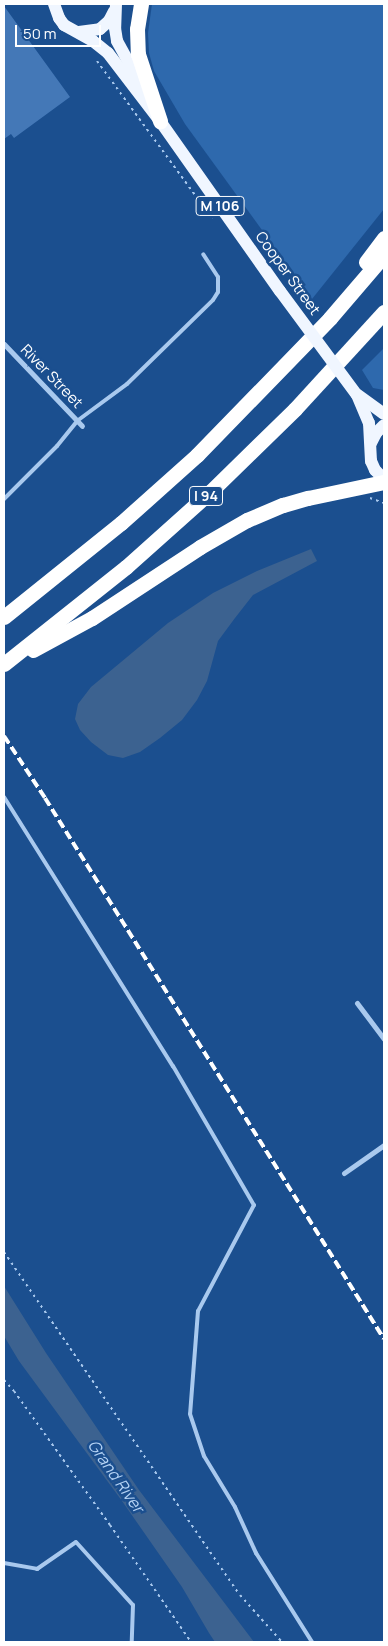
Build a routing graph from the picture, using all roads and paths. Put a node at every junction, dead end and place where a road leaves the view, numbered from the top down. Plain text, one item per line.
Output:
1 (54, 4) edge
2 (116, 4) edge
3 (141, 4) edge
4 (72, 30) junction
5 (92, 54) dead end
6 (160, 121) junction
7 (213, 219) dead end
8 (384, 238) edge
9 (203, 254) dead end
10 (384, 255) edge
11 (384, 312) edge
12 (4, 344) edge
13 (300, 350) junction
14 (357, 395) junction
15 (384, 414) edge
16 (78, 421) junction
17 (384, 425) edge
18 (82, 426) dead end
19 (371, 443) junction
20 (384, 480) edge
21 (4, 499) edge
22 (4, 616) edge
23 (6, 662) edge
24 (4, 797) edge
25 (357, 1003) dead end
26 (384, 1039) edge
27 (384, 1145) edge
28 (344, 1173) dead end
29 (4, 1252) edge
30 (4, 1380) edge
31 (4, 1563) edge
32 (132, 1642) edge
33 (191, 1642) edge
34 (282, 1642) edge
35 (312, 1642) edge

1 - 4 main road, Cooper Street / M 106
2 - 4 main road
2 - 6 main road, Cooper Street / M 106
3 - 6 highway
4 - 6 main road, Cooper Street / M 106
5 - 7 path
6 - 14 main road, Cooper Street / M 106, bridge
8 - 13 highway
9 - 16 lane
10 - 13 highway, I 94
11 - 23 highway, I 94
12 - 16 street, River Street
13 - 22 highway, I 94
14 - 15 main road, Cooper Street / M 106
14 - 19 main road, Cooper Street / M 106
16 - 18 street, River Street
16 - 21 lane
17 - 19 main road
19 - 20 main road, Cooper Street / M 106
20 - 23 highway
24 - 35 lane
25 - 26 street
27 - 28 street
29 - 34 path
30 - 33 path
31 - 32 lane

